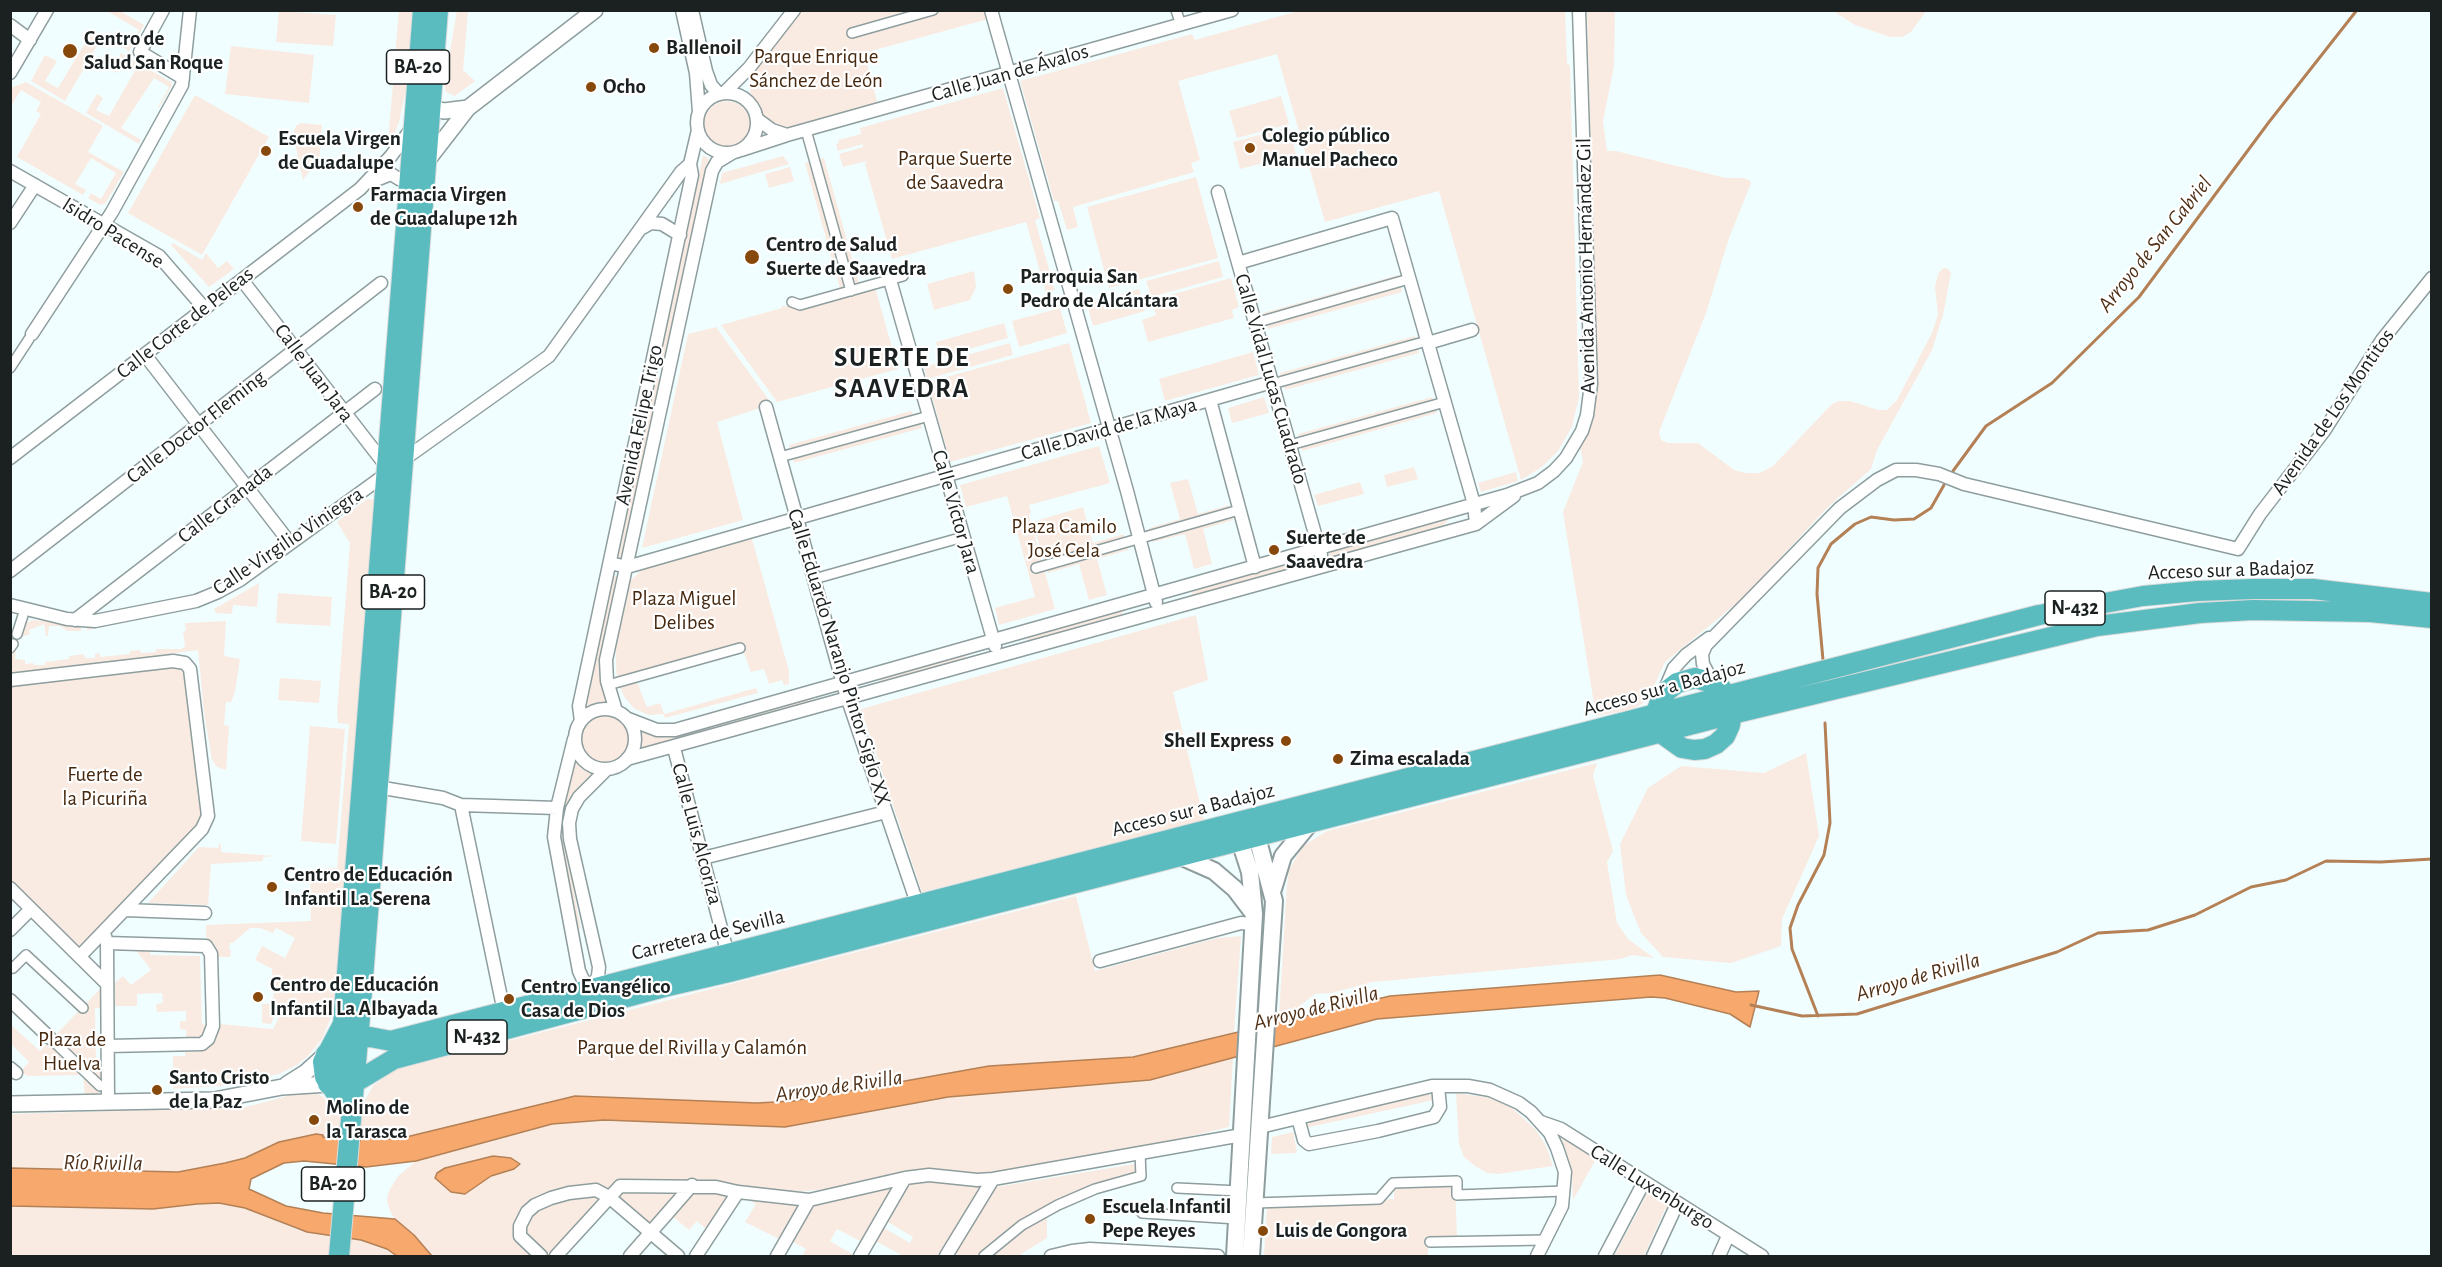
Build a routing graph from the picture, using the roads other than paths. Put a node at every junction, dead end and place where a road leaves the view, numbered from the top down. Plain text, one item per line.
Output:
1 (47, 10) edge
2 (163, 10) edge
3 (190, 10) edge
4 (423, 10) edge
5 (438, 10) edge
6 (595, 10) edge
7 (682, 10) edge
8 (692, 10) edge
9 (794, 10) edge
10 (933, 10) edge
11 (991, 10) edge
12 (1176, 10) edge
13 (1232, 10) edge
14 (1579, 10) edge
15 (1180, 25) junction
16 (10, 26) edge
17 (852, 33) dead end
18 (30, 40) junction
19 (749, 68) junction
20 (10, 73) edge
21 (1009, 73) junction
22 (183, 78) junction
23 (721, 94) junction
24 (749, 103) junction
25 (446, 106) junction
26 (699, 112) junction
27 (757, 119) junction
28 (414, 124) junction
29 (698, 130) junction
30 (806, 130) junction
31 (449, 134) junction
32 (787, 135) junction
33 (736, 151) junction
34 (391, 156) junction
35 (427, 161) junction
36 (690, 164) junction
37 (10, 171) edge
38 (391, 174) junction
39 (410, 181) junction
40 (35, 185) junction
41 (360, 189) junction
42 (1218, 192) dead end
43 (10, 223) edge
44 (102, 225) junction
45 (642, 228) junction
46 (680, 235) junction
47 (1238, 263) junction
48 (896, 278) joint
49 (2432, 278) edge
50 (1409, 279) junction
51 (242, 280) junction
52 (381, 283) dead end
53 (851, 291) junction
54 (792, 302) dead end
55 (205, 309) junction
56 (1255, 323) junction
57 (1472, 330) dead end
58 (31, 337) joint
59 (1428, 342) junction
60 (297, 350) junction
61 (145, 355) junction
62 (652, 365) junction
63 (10, 368) edge
64 (669, 369) junction
65 (1272, 383) junction
66 (375, 388) dead end
67 (1210, 400) junction
68 (1445, 402) junction
69 (766, 406) dead end
70 (344, 412) junction
71 (929, 416) junction
72 (199, 425) junction
73 (1108, 429) junction
74 (1290, 445) junction
75 (780, 457) junction
76 (10, 458) edge
77 (392, 467) junction
78 (946, 476) junction
79 (247, 487) junction
80 (1520, 491) junction
81 (1239, 510) junction
82 (1475, 515) junction
83 (797, 518) junction
84 (963, 537) junction
85 (1140, 538) junction
86 (290, 543) junction
87 (1319, 548) junction
88 (610, 563) junction
89 (1324, 566) junction
90 (627, 567) junction
91 (1255, 567) junction
92 (1035, 568) dead end
93 (10, 571) edge
94 (814, 579) junction
95 (2432, 603) edge
96 (1157, 604) junction
97 (10, 605) edge
98 (25, 609) junction
99 (2432, 618) edge
100 (75, 620) junction
101 (1722, 628) junction
102 (17, 634) dead end
103 (740, 648) dead end
104 (995, 649) junction
105 (10, 680) edge
106 (608, 685) junction
107 (846, 691) junction
108 (1724, 698) junction
109 (621, 715) junction
110 (1659, 715) junction
111 (580, 721) junction
112 (574, 739) junction
113 (675, 748) junction
114 (627, 759) junction
115 (606, 770) junction
116 (377, 787) junction
117 (461, 805) junction
118 (557, 808) junction
119 (886, 812) junction
120 (1310, 823) junction
121 (1246, 830) junction
122 (1180, 856) junction
123 (703, 858) junction
124 (10, 888) edge
125 (1273, 896) junction
126 (31, 909) junction
127 (125, 910) junction
128 (205, 914) dead end
129 (921, 914) junction
130 (1254, 919) junction
131 (10, 930) edge
132 (105, 937) junction
133 (728, 954) junction
134 (80, 956) junction
135 (1100, 961) dead end
136 (10, 966) edge
137 (599, 967) junction
138 (579, 971) junction
139 (618, 983) junction
140 (107, 984) junction
141 (664, 987) junction
142 (591, 990) junction
143 (572, 995) junction
144 (10, 1000) edge
145 (83, 1008) dead end
146 (504, 1012) junction
147 (560, 1016) junction
148 (355, 1032) junction
149 (50, 1038) joint
150 (108, 1046) junction
151 (393, 1050) junction
152 (326, 1054) junction
153 (100, 1086) dead end
154 (1438, 1086) junction
155 (282, 1087) junction
156 (347, 1093) junction
157 (108, 1102) junction
158 (10, 1104) edge
159 (1298, 1118) junction
160 (1540, 1122) junction
161 (1260, 1127) junction
162 (1242, 1135) junction
163 (1140, 1153) junction
164 (905, 1178) junction
165 (993, 1179) junction
166 (1644, 1182) junction
167 (692, 1185) junction
168 (1177, 1188) dead end
169 (1239, 1191) junction
170 (1564, 1191) junction
171 (738, 1192) junction
172 (609, 1197) junction
173 (809, 1200) junction
174 (1255, 1203) junction
175 (1677, 1204) junction
176 (1142, 1213) dead end
177 (1237, 1219) junction
178 (650, 1233) junction
179 (1728, 1236) junction
180 (1546, 1240) junction
181 (1430, 1242) dead end
182 (327, 1257) edge
183 (339, 1257) edge
184 (541, 1257) edge
185 (556, 1257) edge
186 (630, 1257) edge
187 (678, 1257) edge
188 (696, 1257) edge
189 (777, 1257) edge
190 (860, 1257) edge
191 (946, 1257) edge
192 (984, 1257) edge
193 (1051, 1257) edge
194 (1218, 1257) edge
195 (1235, 1257) edge
196 (1251, 1257) edge
197 (1537, 1257) edge
198 (1605, 1257) edge
199 (1653, 1257) edge
200 (1719, 1257) edge
201 (1762, 1257) edge

1 - 18 street
2 - 22 street
3 - 22 street
4 - 28 highway, BA-20
5 - 25 highway, BA-20
6 - 25 street
7 - 26 street
8 - 23 street
9 - 19 street
10 - 17 street
11 - 21 street
12 - 15 street
13 - 15 street, Calle Juan de Ávalos
14 - 80 street, Avenida Antonio Hernández Gil
15 - 21 street, Calle Juan de Ávalos
16 - 18 street
18 - 20 street
19 - 23 street
19 - 24 street
21 - 30 street, Calle Juan de Ávalos
21 - 73 street
22 - 44 street
23 - 24 street
23 - 26 street
24 - 27 street
25 - 28 highway
25 - 31 street
25 - 31 street
25 - 35 highway, BA-20
26 - 29 street
27 - 32 street
27 - 33 street
28 - 34 street, Calle Corte de Peleas
28 - 39 highway, BA-20
29 - 33 street
29 - 36 street, Avenida Felipe Trigo
30 - 32 street, Calle Juan de Ávalos
30 - 53 street
31 - 35 street
32 - 33 street, Calle Juan de Ávalos
33 - 64 street, Avenida Felipe Trigo
34 - 38 street
34 - 41 street, Calle Corte de Peleas
35 - 39 highway
35 - 77 highway, BA-20
36 - 45 street, Calle Virgilio Viniegra
36 - 46 street, Avenida Felipe Trigo
37 - 40 street, Isidro Pacense
38 - 39 street
38 - 41 street, Calle Corte de Peleas
39 - 77 highway, BA-20
40 - 43 street
40 - 44 street, Isidro Pacense
41 - 51 street, Calle Corte de Peleas
42 - 47 street, Calle Vidal Lucas Cuadrado
44 - 55 street, Isidro Pacense
44 - 58 street
45 - 46 street
45 - 77 street, Calle Virgilio Viniegra
46 - 62 street, Avenida Felipe Trigo
47 - 50 street
47 - 56 street, Calle Vidal Lucas Cuadrado
48 - 53 street
48 - 71 street, Calle Víctor Jara
49 - 101 street, Avenida de Los Montitos
50 - 56 street
50 - 59 street
51 - 55 street, Calle Corte de Peleas
51 - 60 street, Calle Juan Jara
52 - 60 street, Calle Doctor Fleming
53 - 54 street
55 - 61 street, Calle Corte de Peleas
56 - 65 street, Calle Vidal Lucas Cuadrado
57 - 59 street
58 - 63 street
59 - 65 street
59 - 68 street
60 - 70 street, Calle Juan Jara
60 - 72 street, Calle Doctor Fleming
61 - 72 street
61 - 76 street, Calle Corte de Peleas
62 - 64 street
62 - 88 street, Avenida Felipe Trigo
64 - 90 street, Avenida Felipe Trigo
65 - 67 street, Calle David de la Maya
65 - 74 street, Calle Vidal Lucas Cuadrado
66 - 70 street, Calle Granada
67 - 73 street, Calle David de la Maya
67 - 81 street
68 - 74 street
68 - 82 street
69 - 75 street, Calle Eduardo Naranjo Pintor Siglo XX
70 - 77 street, Calle Juan Jara
70 - 79 street, Calle Granada
71 - 75 street
71 - 78 street, Calle Víctor Jara
72 - 79 street
72 - 93 street, Calle Doctor Fleming
73 - 78 street, Calle David de la Maya
73 - 85 street
74 - 87 street, Calle Vidal Lucas Cuadrado
75 - 83 street, Calle Eduardo Naranjo Pintor Siglo XX
77 - 86 street, Calle Virgilio Viniegra
77 - 116 highway, BA-20
77 - 148 highway, BA-20
78 - 83 street, Calle David de la Maya
78 - 84 street, Calle Víctor Jara
79 - 86 street
79 - 100 street, Calle Granada
80 - 82 street, Avenida Antonio Hernández Gil
80 - 82 street, Avenida Antonio Hernández Gil
81 - 85 street
81 - 91 street
82 - 87 street, Avenida Antonio Hernández Gil
82 - 89 street, Avenida Antonio Hernández Gil
83 - 90 street, Calle David de la Maya
83 - 94 street, Calle Eduardo Naranjo Pintor Siglo XX
84 - 94 street
84 - 104 street, Calle Víctor Jara
85 - 92 street
85 - 96 street
86 - 100 street, Calle Virgilio Viniegra
87 - 89 street, Calle Vidal Lucas Cuadrado
87 - 91 street, Avenida Antonio Hernández Gil
88 - 90 street
88 - 111 street, Avenida Felipe Trigo
89 - 96 street, Avenida Antonio Hernández Gil
90 - 106 street, Avenida Felipe Trigo
91 - 96 street, Avenida Antonio Hernández Gil
94 - 107 street, Calle Eduardo Naranjo Pintor Siglo XX
95 - 108 highway, Acceso sur a Badajoz / N-432
96 - 104 street, Avenida Antonio Hernández Gil
96 - 104 street, Avenida Antonio Hernández Gil
97 - 98 street, Calle Virgilio Viniegra
98 - 100 street, Calle Virgilio Viniegra
98 - 102 street
99 - 108 highway, Acceso sur a Badajoz
101 - 108 street
101 - 110 street
103 - 106 street
104 - 107 street, Avenida Antonio Hernández Gil
104 - 107 street, Avenida Antonio Hernández Gil
105 - 127 street
106 - 109 street, Avenida Felipe Trigo
107 - 109 street, Avenida Antonio Hernández Gil
107 - 113 street, Avenida Antonio Hernández Gil
107 - 119 street, Calle Eduardo Naranjo Pintor Siglo XX
108 - 110 highway, Acceso sur a Badajoz
108 - 110 highway
108 - 110 highway
109 - 111 street
109 - 114 street
110 - 120 highway, Acceso sur a Badajoz
110 - 121 highway, Acceso sur a Badajoz
111 - 112 street
112 - 115 street
112 - 118 street
113 - 114 street, Avenida Antonio Hernández Gil
113 - 123 street, Calle Luis Alcoriza
114 - 115 street
115 - 137 street
116 - 117 street
116 - 148 highway, BA-20
117 - 118 street
117 - 146 street
118 - 138 street
119 - 123 street
119 - 129 street, Calle Eduardo Naranjo Pintor Siglo XX
120 - 121 highway, Acceso sur a Badajoz
120 - 125 main road
121 - 122 highway, Acceso sur a Badajoz
121 - 125 main road
121 - 129 highway, Acceso sur a Badajoz
121 - 130 main road
122 - 129 highway, Acceso sur a Badajoz
122 - 130 main road
123 - 133 street, Calle Luis Alcoriza
124 - 126 street
125 - 161 main road
126 - 131 street
126 - 134 street
127 - 128 street
127 - 132 street
129 - 133 highway, Carretera de Sevilla
129 - 141 highway, Carretera de Sevilla
130 - 135 street
130 - 162 main road
132 - 134 street
132 - 140 street
132 - 150 street
133 - 139 highway, Carretera de Sevilla
134 - 140 street
136 - 145 street
137 - 139 street
137 - 142 street
138 - 142 street
138 - 143 street
139 - 142 highway, Carretera de Sevilla
140 - 150 street
141 - 142 street
141 - 147 highway, Carretera de Sevilla / N-432
142 - 143 highway, Carretera de Sevilla
142 - 147 street
143 - 146 highway, Carretera de Sevilla
144 - 149 street
146 - 151 highway, Carretera de Sevilla
147 - 151 highway, N-432
148 - 151 highway, Carretera de Sevilla / N-432
148 - 152 highway
148 - 156 highway, BA-20
149 - 153 street
150 - 157 street
151 - 156 highway, Carretera de Sevilla / N-432
152 - 155 street
152 - 156 highway
154 - 159 street
154 - 159 street
154 - 160 street
155 - 156 street
155 - 157 street
156 - 182 highway, BA-20
156 - 183 highway, BA-20
157 - 158 street
159 - 161 street
160 - 166 street, Calle Luxenburgo
160 - 170 street
161 - 174 main road
162 - 163 street
162 - 169 main road
163 - 165 street
163 - 192 street
164 - 165 street
164 - 173 street
164 - 190 street
165 - 191 street
166 - 175 street, Calle Luxenburgo
166 - 198 street
167 - 171 street
167 - 172 street
167 - 178 street
168 - 169 street
169 - 177 main road
170 - 174 street
170 - 180 street
171 - 173 street
171 - 188 street
172 - 178 street
172 - 184 street
172 - 185 street
173 - 189 street
174 - 196 main road
175 - 179 street, Calle Luxenburgo
175 - 199 street
176 - 177 street
177 - 195 main road
178 - 186 street
178 - 187 street
179 - 200 street
179 - 201 street, Calle Luxenburgo
180 - 181 street
180 - 197 street
193 - 194 street

